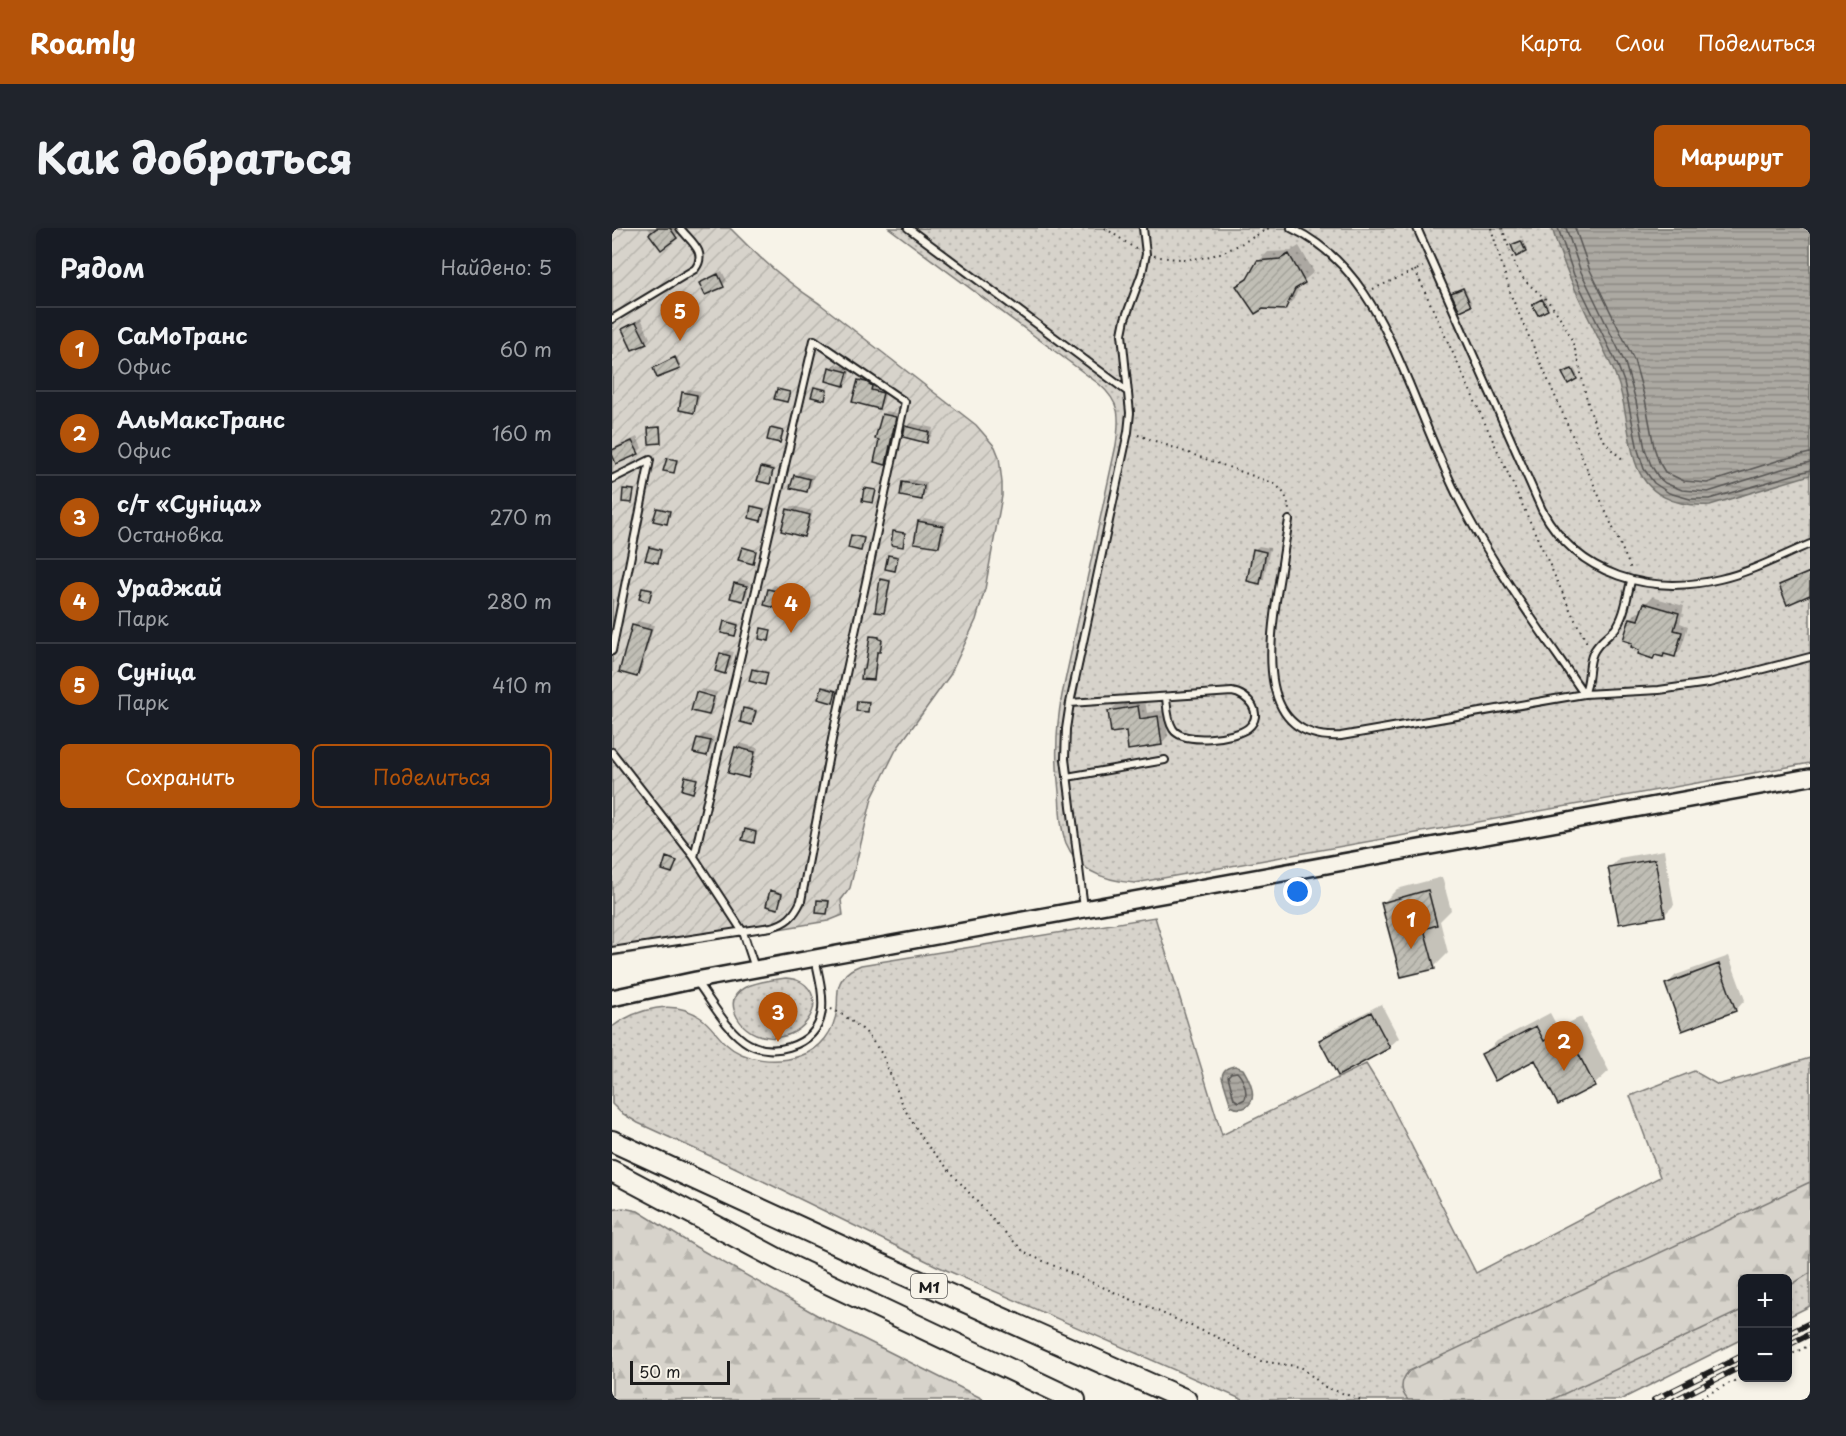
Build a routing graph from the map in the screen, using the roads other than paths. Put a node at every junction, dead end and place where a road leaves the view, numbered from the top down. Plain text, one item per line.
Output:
1 (680, 228) edge
2 (908, 228) edge
3 (1143, 228) edge
4 (1291, 228) edge
5 (1417, 228) edge
6 (612, 319) edge
7 (1128, 392) junction
8 (612, 479) edge
9 (1289, 520) road end
10 (1810, 544) edge
11 (1631, 580) junction
12 (612, 651) edge
13 (1810, 657) edge
14 (1584, 694) junction
15 (1166, 697) junction
16 (1070, 703) junction
17 (612, 752) edge
18 (1165, 760) dead end
19 (1067, 777) junction
20 (1810, 777) edge
21 (694, 857) junction
22 (1084, 909) junction
23 (743, 932) junction
24 (612, 951) edge
25 (815, 958) junction
26 (755, 969) junction
27 (696, 980) junction
28 (612, 998) edge
29 (616, 1141) edge
30 (612, 1171) edge
31 (1075, 1400) edge
32 (1186, 1400) edge

1 - 6 lane
2 - 7 lane
3 - 7 lane
4 - 14 lane
5 - 11 lane
7 - 16 lane
8 - 12 lane
9 - 14 lane
10 - 11 lane
11 - 14 lane
13 - 14 lane
15 - 15 lane
15 - 16 lane
16 - 19 lane
17 - 21 lane
18 - 19 lane
19 - 22 lane
20 - 22 street
21 - 23 lane
21 - 23 lane
22 - 25 street
23 - 24 lane
23 - 26 lane
25 - 26 street
25 - 27 lane
26 - 27 street
27 - 28 street
29 - 32 highway, М1
30 - 31 highway, М1

